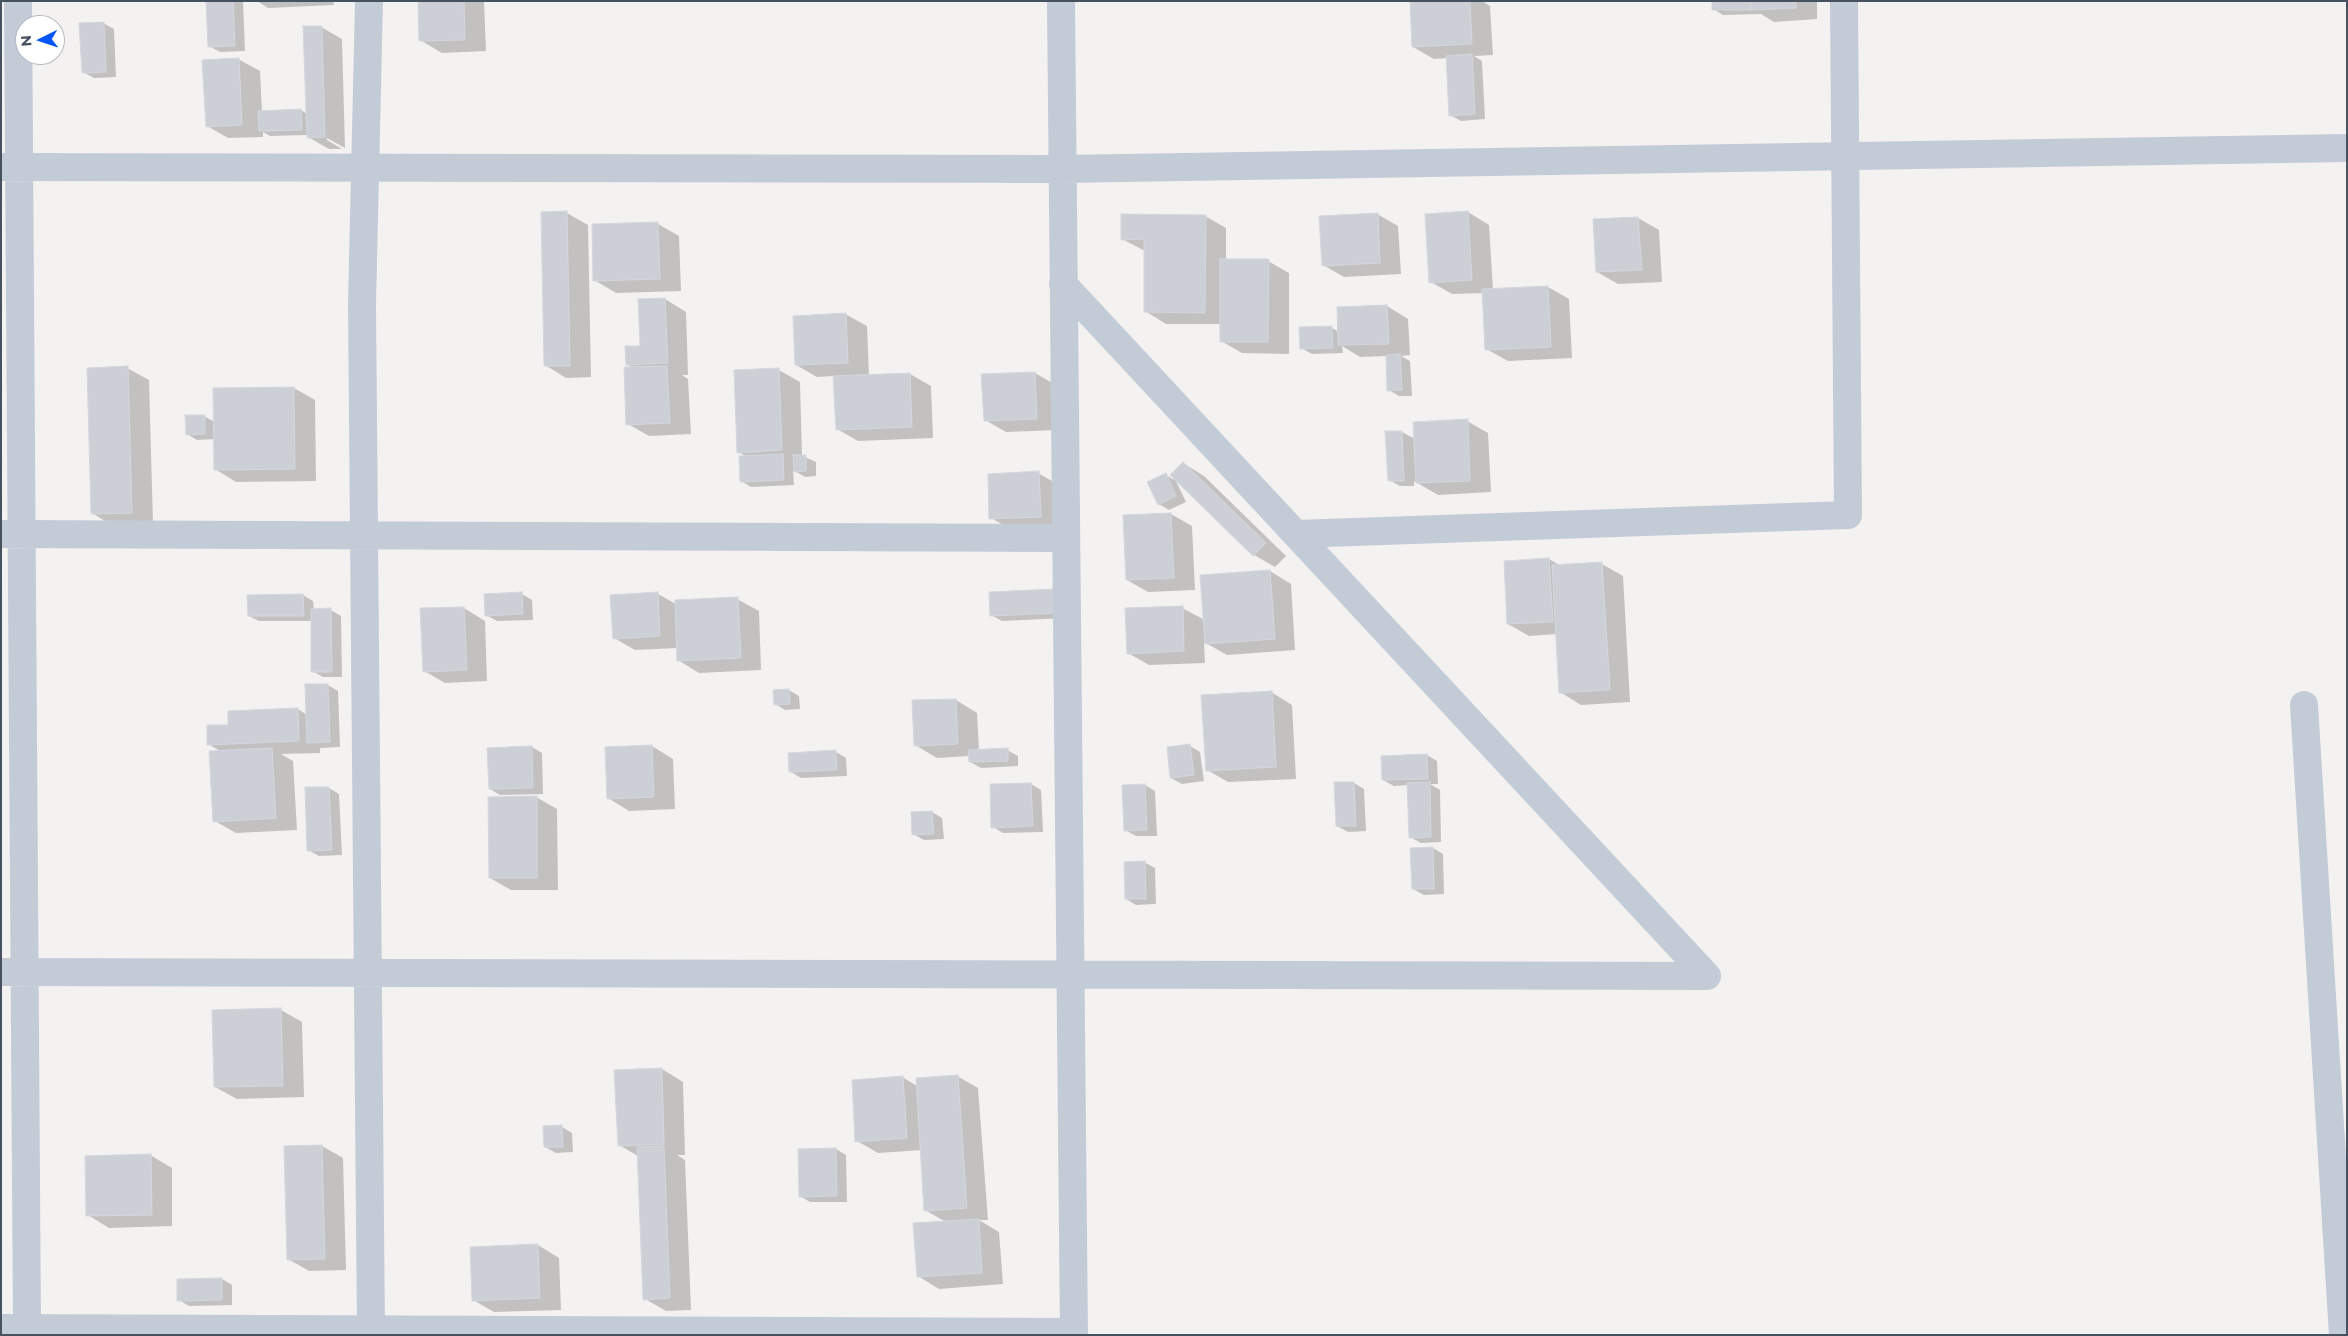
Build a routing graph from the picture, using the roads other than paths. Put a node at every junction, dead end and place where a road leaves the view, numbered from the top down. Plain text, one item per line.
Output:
1 (18, 1) edge
2 (369, 1) edge
3 (1061, 1) edge
4 (1844, 1) edge
5 (2347, 148) edge
6 (1844, 156) junction
7 (10, 167) edge
8 (365, 167) junction
9 (1062, 169) junction
10 (1064, 284) junction
11 (12, 534) edge
12 (1296, 534) junction
13 (364, 535) junction
14 (1066, 538) junction
15 (2304, 704) dead end
16 (13, 972) edge
17 (367, 973) junction
18 (1070, 975) junction
19 (14, 1328) edge
20 (371, 1332) edge
21 (1074, 1333) edge
22 (2344, 1335) edge

1 - 7 street
2 - 8 street
3 - 9 street
4 - 6 street
5 - 6 street
6 - 9 street
6 - 12 street
7 - 8 street
7 - 11 street
8 - 9 street
8 - 13 street
9 - 10 street
10 - 12 street
10 - 14 street
11 - 13 street
11 - 16 street
12 - 18 street
13 - 14 street
13 - 17 street
14 - 18 street
15 - 22 street
16 - 17 street
16 - 19 street
17 - 18 street
17 - 20 street
18 - 21 street
19 - 20 street
20 - 21 street

